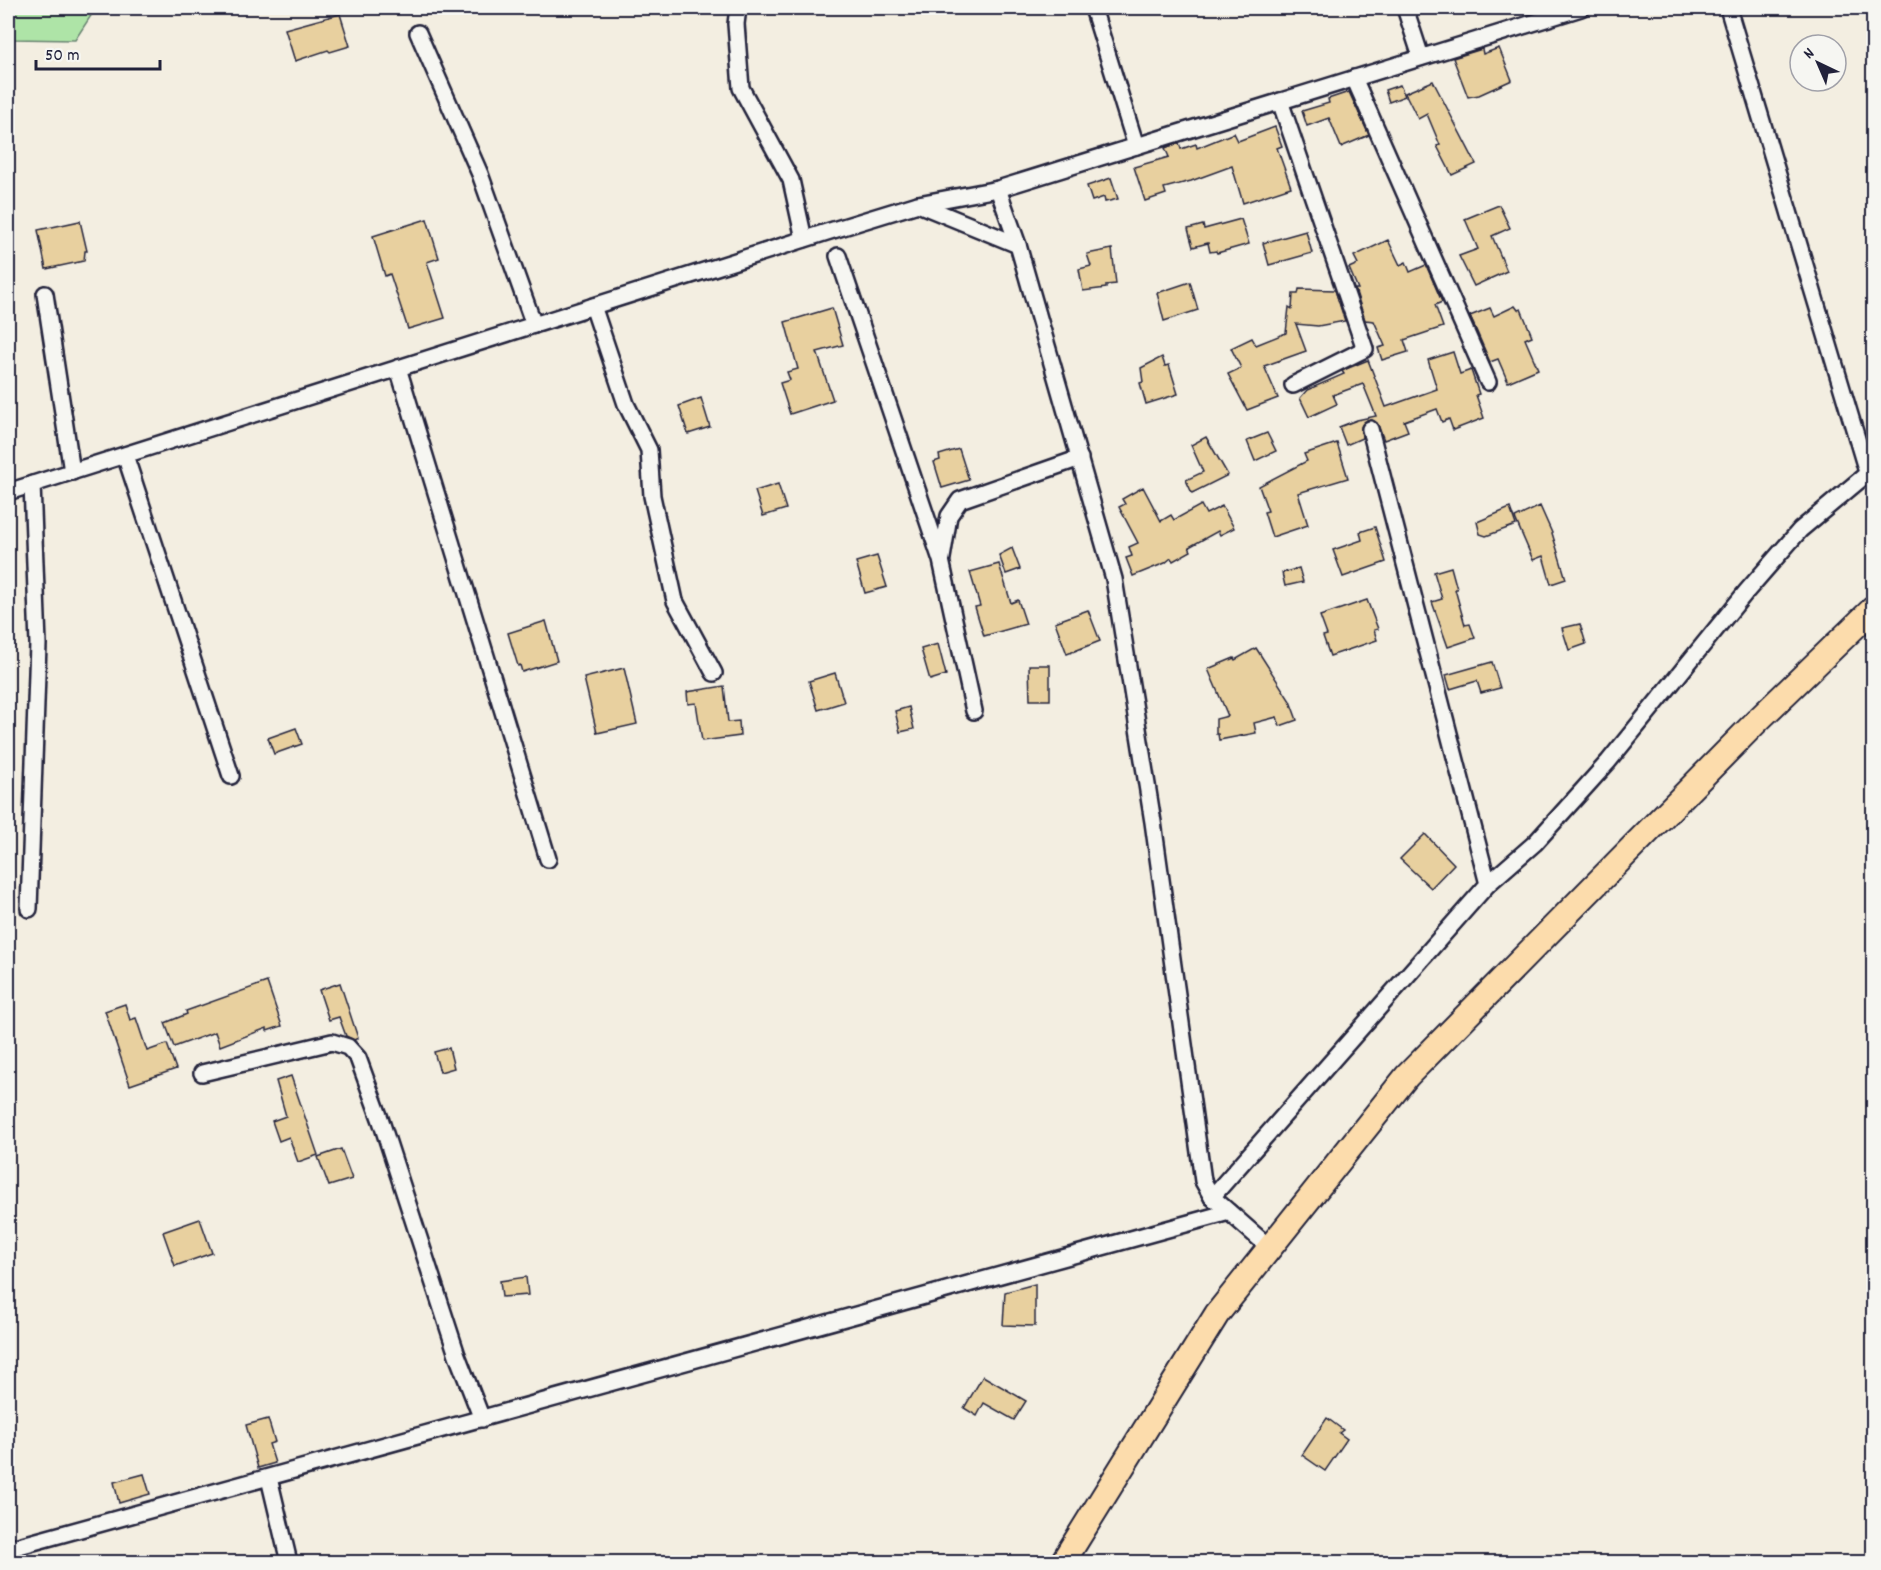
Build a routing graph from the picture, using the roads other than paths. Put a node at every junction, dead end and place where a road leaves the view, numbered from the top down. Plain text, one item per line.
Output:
1 (738, 8) edge
2 (1093, 8) edge
3 (1405, 8) edge
4 (1581, 8) edge
5 (1728, 8) edge
6 (418, 33) dead end
7 (1421, 57) junction
8 (1354, 78) junction
9 (1280, 101) junction
10 (1136, 146) junction
11 (998, 189) junction
12 (918, 204) junction
13 (804, 239) junction
14 (1018, 245) junction
15 (838, 256) dead end
16 (45, 294) dead end
17 (593, 306) junction
18 (534, 325) junction
19 (398, 368) junction
20 (1488, 382) dead end
21 (1293, 385) dead end
22 (1370, 429) dead end
23 (125, 455) junction
24 (1080, 459) junction
25 (1870, 470) edge
26 (72, 472) junction
27 (32, 484) junction
28 (8, 492) edge
29 (941, 560) junction
30 (1874, 608) edge
31 (714, 673) dead end
32 (974, 711) dead end
33 (231, 776) dead end
34 (548, 859) dead end
35 (1488, 884) junction
36 (29, 909) dead end
37 (202, 1072) dead end
38 (1212, 1197) junction
39 (1229, 1212) junction
40 (1270, 1248) junction
41 (482, 1419) junction
42 (269, 1478) junction
43 (8, 1549) edge
44 (289, 1563) edge
45 (1063, 1563) edge

1 - 13 street
2 - 10 street
3 - 7 street
4 - 7 street
5 - 25 street
6 - 18 street
7 - 8 street
8 - 9 street
8 - 20 street
9 - 10 street
9 - 21 street
10 - 11 street
11 - 12 street
11 - 14 street
12 - 13 street
12 - 14 street
13 - 17 street
14 - 24 street
15 - 29 street
16 - 26 street
17 - 18 street
17 - 31 street
18 - 19 street
19 - 23 street
19 - 34 street
22 - 35 street
23 - 26 street
23 - 33 street
24 - 29 street
24 - 38 street
25 - 35 street
26 - 27 street
27 - 28 street
27 - 36 street
29 - 32 street
30 - 40 main road
35 - 38 street
37 - 41 street
38 - 39 street
39 - 40 street
39 - 41 street
40 - 45 main road
41 - 42 street
42 - 43 street
42 - 44 street

